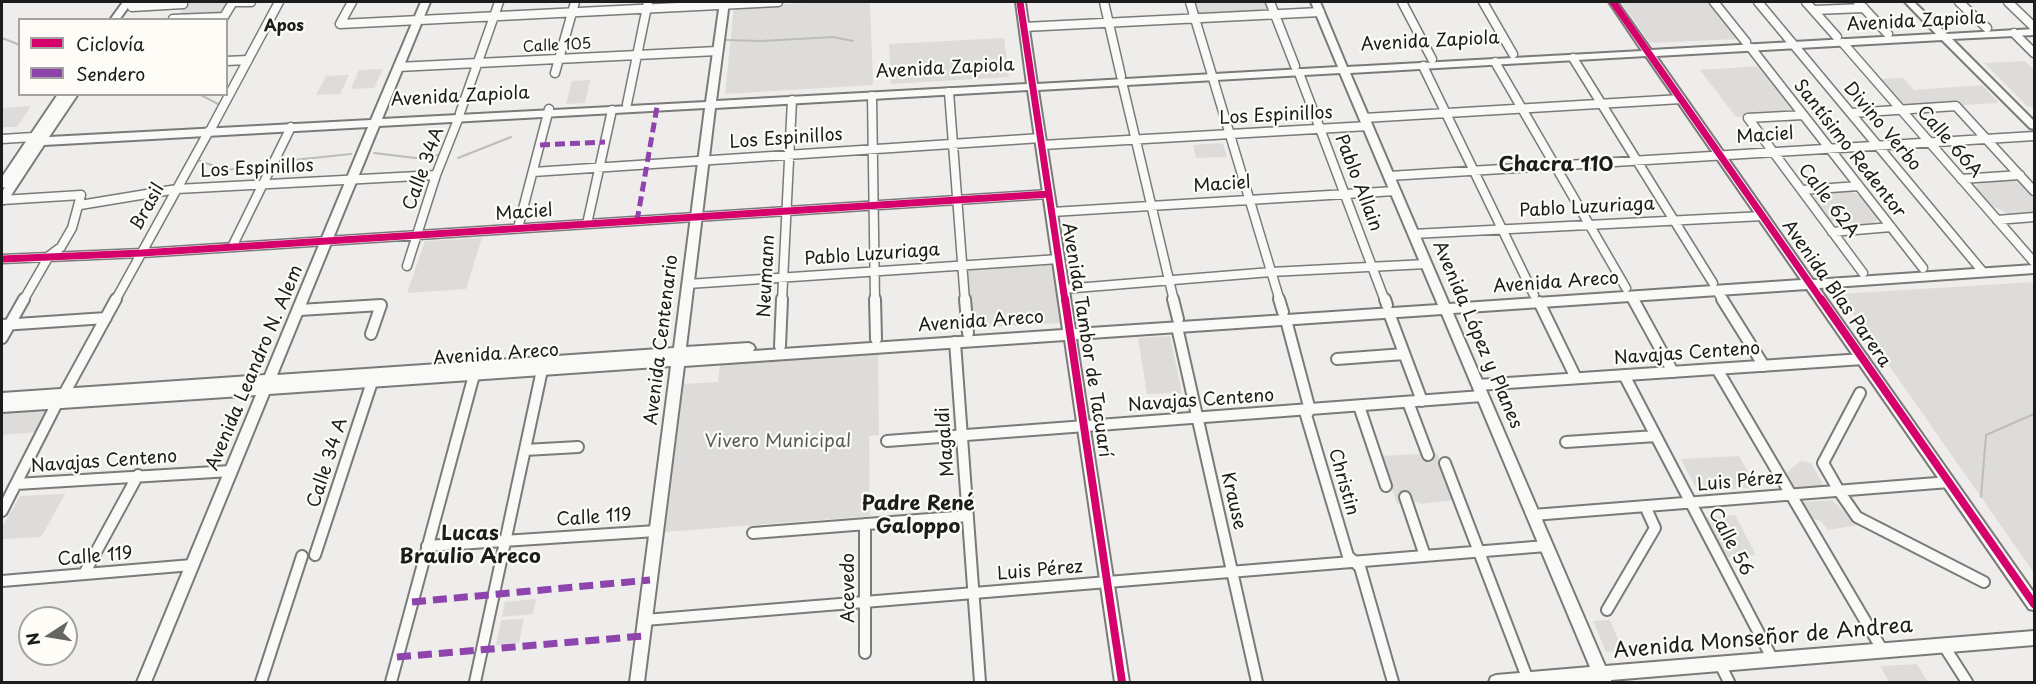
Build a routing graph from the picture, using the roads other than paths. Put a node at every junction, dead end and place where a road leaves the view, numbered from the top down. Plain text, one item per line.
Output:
1 (232, 2) edge
2 (251, 2) edge
3 (279, 2) edge
4 (352, 2) edge
5 (425, 2) edge
6 (499, 2) edge
7 (575, 2) edge
8 (778, 2) edge
9 (1020, 2) edge
10 (1104, 2) edge
11 (1190, 2) edge
12 (1270, 2) edge
13 (1315, 2) edge
14 (1402, 2) edge
15 (1483, 2) edge
16 (1613, 2) edge
17 (1714, 2) edge
18 (1758, 2) edge
19 (1806, 2) edge
20 (1858, 2) edge
21 (1909, 2) edge
22 (1959, 2) edge
23 (2008, 2) edge
24 (132, 3) edge
25 (183, 3) edge
26 (724, 3) edge
27 (647, 5) edge
28 (1864, 8) junction
29 (1814, 10) junction
30 (572, 12) junction
31 (1320, 12) junction
32 (1274, 14) junction
33 (494, 16) junction
34 (116, 18) edge
35 (125, 18) edge
36 (174, 18) edge
37 (223, 18) edge
38 (1195, 18) junction
39 (417, 21) junction
40 (1109, 23) junction
41 (1024, 27) junction
42 (1987, 28) junction
43 (2034, 28) edge
44 (2014, 33) junction
45 (1888, 34) junction
46 (1942, 35) junction
47 (1840, 40) junction
48 (1792, 43) junction
49 (1749, 45) junction
50 (717, 51) junction
51 (1647, 51) junction
52 (2034, 52) edge
53 (1513, 54) junction
54 (636, 55) junction
55 (1573, 58) junction
56 (559, 59) junction
57 (248, 60) junction
58 (228, 61) edge
59 (1427, 62) junction
60 (1495, 62) junction
61 (477, 63) junction
62 (398, 67) junction
63 (1343, 67) junction
64 (1297, 70) junction
65 (555, 73) dead end
66 (1212, 74) junction
67 (1121, 79) junction
68 (1033, 84) junction
69 (949, 92) junction
70 (62, 96) edge
71 (71, 96) edge
72 (872, 96) junction
73 (1681, 99) junction
74 (792, 100) junction
75 (711, 101) junction
76 (627, 104) junction
77 (1601, 104) junction
78 (1522, 109) junction
79 (612, 110) junction
80 (1901, 110) junction
81 (549, 111) junction
82 (1446, 113) junction
83 (1851, 113) junction
84 (460, 115) junction
85 (1803, 115) junction
86 (376, 120) junction
87 (1366, 122) junction
88 (2034, 126) edge
89 (291, 127) junction
90 (210, 129) junction
91 (1320, 129) junction
92 (1230, 134) junction
93 (2034, 136) edge
94 (2, 139) edge
95 (37, 139) junction
96 (1987, 139) junction
97 (1136, 140) junction
98 (1041, 142) junction
99 (1930, 142) junction
100 (2, 144) edge
101 (953, 144) junction
102 (1878, 146) junction
103 (873, 149) junction
104 (1830, 149) junction
105 (1773, 152) junction
106 (790, 154) junction
107 (1721, 156) junction
108 (704, 159) junction
109 (1637, 161) junction
110 (1555, 166) junction
111 (599, 168) junction
112 (1474, 171) junction
113 (533, 172) junction
114 (436, 175) junction
115 (2020, 175) junction
116 (1389, 176) junction
117 (353, 179) junction
118 (1962, 179) junction
119 (2, 184) edge
120 (263, 184) junction
121 (1859, 186) junction
122 (177, 189) junction
123 (1802, 190) junction
124 (1395, 191) junction
125 (2034, 191) edge
126 (1049, 194) junction
127 (1345, 194) junction
128 (2, 200) edge
129 (958, 200) junction
130 (1250, 200) junction
131 (80, 205) junction
132 (874, 206) junction
133 (1151, 206) junction
134 (787, 211) junction
135 (1052, 212) junction
136 (1762, 216) junction
137 (696, 217) junction
138 (2034, 217) edge
139 (1674, 220) junction
140 (1997, 220) junction
141 (587, 224) junction
142 (1589, 225) junction
143 (1891, 227) junction
144 (518, 228) junction
145 (1503, 229) junction
146 (1832, 232) junction
147 (1413, 234) junction
148 (416, 235) junction
149 (328, 241) junction
150 (232, 247) junction
151 (142, 253) junction
152 (49, 256) junction
153 (2, 259) edge
154 (1059, 259) junction
155 (1426, 264) junction
156 (2034, 264) edge
157 (407, 266) dead end
158 (963, 266) junction
159 (1372, 267) junction
160 (1923, 268) junction
161 (1980, 269) junction
162 (875, 272) junction
163 (1271, 272) junction
164 (1863, 273) junction
165 (783, 278) junction
166 (1168, 280) junction
167 (1808, 280) junction
168 (688, 284) junction
169 (1715, 287) junction
170 (1063, 289) junction
171 (1629, 292) junction
172 (1537, 298) junction
173 (1443, 305) junction
174 (1388, 309) junction
175 (299, 310) junction
176 (1284, 316) junction
177 (106, 318) junction
178 (1177, 323) junction
179 (5, 325) edge
180 (1070, 330) junction
181 (968, 333) junction
182 (371, 334) dead end
183 (2, 338) edge
184 (876, 339) junction
185 (956, 342) junction
186 (780, 346) junction
187 (1404, 354) junction
188 (678, 357) junction
189 (1337, 359) dead end
190 (1863, 359) junction
191 (1764, 366) junction
192 (1717, 369) junction
193 (542, 370) junction
194 (1673, 372) junction
195 (474, 375) junction
196 (1624, 375) junction
197 (1576, 378) junction
198 (372, 382) junction
199 (268, 384) junction
200 (1480, 391) junction
201 (1860, 393) dead end
202 (2, 398) edge
203 (60, 398) junction
204 (1422, 401) junction
205 (1408, 402) junction
206 (1359, 406) junction
207 (2, 407) edge
208 (1310, 410) junction
209 (1197, 418) junction
210 (1085, 427) junction
211 (962, 436) junction
212 (1656, 436) junction
213 (887, 441) dead end
214 (1566, 442) dead end
215 (578, 447) dead end
216 (525, 450) junction
217 (1428, 455) dead end
218 (1445, 463) dead end
219 (231, 471) junction
220 (138, 475) junction
221 (1949, 482) junction
222 (16, 484) junction
223 (1386, 486) dead end
224 (1839, 491) junction
225 (1791, 494) junction
226 (1405, 497) dead end
227 (1691, 502) junction
228 (1645, 506) junction
229 (2, 511) edge
230 (1533, 515) junction
231 (968, 516) junction
232 (865, 524) junction
233 (656, 531) junction
234 (753, 533) dead end
235 (506, 541) junction
236 (427, 546) junction
237 (1546, 546) junction
238 (1479, 552) junction
239 (315, 555) dead end
240 (302, 556) dead end
241 (1425, 556) junction
242 (1353, 562) junction
243 (192, 565) junction
244 (1232, 572) junction
245 (84, 574) junction
246 (2, 581) edge
247 (1107, 582) junction
248 (1984, 582) dead end
249 (973, 593) junction
250 (865, 602) junction
251 (2034, 604) edge
252 (1607, 610) dead end
253 (645, 620) junction
254 (2034, 638) edge
255 (1944, 646) junction
256 (1883, 651) junction
257 (865, 653) dead end
258 (1773, 660) junction
259 (1720, 664) junction
260 (1603, 678) edge
261 (1528, 680) junction
262 (144, 682) edge
263 (261, 682) edge
264 (391, 682) edge
265 (475, 682) edge
266 (637, 682) edge
267 (980, 682) edge
268 (1122, 682) edge
269 (1257, 682) edge
270 (1393, 682) edge
271 (1496, 682) edge
272 (1729, 682) edge
273 (1967, 682) edge

1 - 2 street
1 - 37 street
3 - 57 street, Brasil
4 - 39 street
5 - 39 main road, Avenida Leandro N. Alem
6 - 33 street, Calle 34A
7 - 30 street
8 - 26 street
9 - 41 main road, Avenida Tambor de Tacuarí
10 - 40 street, Krause
11 - 38 street
12 - 32 street, Pablo Allain
13 - 31 main road, Avenida López y Planes
14 - 59 street
15 - 53 street
16 - 51 main road, Avenida Blas Parera
17 - 49 street, Santísimo Redentor
18 - 48 street, Divino Verbo
19 - 29 street, Calle 66A
20 - 28 street
21 - 46 main road
22 - 42 street
23 - 43 street
24 - 25 street
24 - 34 main road
24 - 35 main road
25 - 36 street
26 - 27 street
26 - 50 main road, Avenida Centenario
27 - 30 street
27 - 54 street
28 - 29 street
28 - 45 street
29 - 47 street, Calle 66A
30 - 33 street
30 - 56 street
31 - 32 street
31 - 63 main road, Avenida López y Planes
32 - 38 street
32 - 64 street, Pablo Allain
33 - 39 street
33 - 61 street, Calle 34A
38 - 40 street
38 - 66 street
39 - 62 main road, Avenida Leandro N. Alem
40 - 41 street
40 - 67 street, Krause
41 - 68 main road, Avenida Tambor de Tacuarí
42 - 43 main road, Avenida Zapiola
42 - 46 main road, Avenida Zapiola
43 - 44 main road, Avenida Zapiola
44 - 46 main road, Avenida Zapiola
44 - 52 street
45 - 46 main road, Avenida Zapiola
45 - 47 main road, Avenida Zapiola
46 - 47 main road, Avenida Zapiola
46 - 88 main road
46 - 93 main road
47 - 48 main road, Avenida Zapiola
47 - 80 street, Calle 66A
48 - 49 main road, Avenida Zapiola
48 - 83 street, Divino Verbo
49 - 51 main road, Avenida Zapiola
49 - 85 street, Santísimo Redentor
50 - 54 street, Calle 105
50 - 75 main road, Avenida Centenario
51 - 53 main road, Avenida Zapiola
51 - 55 main road, Avenida Zapiola
51 - 73 main road, Avenida Blas Parera
53 - 59 main road, Avenida Zapiola
54 - 56 street, Calle 105
54 - 76 street
55 - 60 main road, Avenida Zapiola
55 - 77 street
56 - 61 street, Calle 105
56 - 65 street
57 - 58 street
57 - 90 street, Brasil
59 - 60 main road, Avenida Zapiola
59 - 63 main road, Avenida Zapiola
59 - 82 street
60 - 78 street
61 - 62 street, Calle 105
61 - 84 street, Calle 34A
62 - 86 main road, Avenida Leandro N. Alem
63 - 64 main road, Avenida Zapiola
63 - 87 main road, Avenida López y Planes
64 - 66 main road, Avenida Zapiola
64 - 91 street, Pablo Allain
66 - 67 main road, Avenida Zapiola
66 - 92 street
67 - 68 main road, Avenida Zapiola
67 - 97 street, Krause
68 - 69 main road, Avenida Zapiola
68 - 75 main road, Avenida Zapiola
68 - 98 main road, Avenida Tambor de Tacuarí
69 - 72 main road, Avenida Zapiola
69 - 101 street
70 - 95 main road
71 - 95 main road
72 - 74 main road, Avenida Zapiola
72 - 103 street
73 - 77 street, Los Espinillos
73 - 107 main road, Avenida Blas Parera
74 - 75 main road, Avenida Zapiola
74 - 106 street, Neumann
75 - 76 main road, Avenida Zapiola
75 - 79 main road, Avenida Zapiola
75 - 108 main road, Avenida Centenario
76 - 81 main road, Avenida Zapiola
77 - 78 street, Los Espinillos
77 - 109 street
78 - 82 street, Los Espinillos
78 - 110 street
79 - 81 main road, Avenida Zapiola
79 - 111 street
80 - 83 street
80 - 96 street
80 - 99 street, Calle 66A
81 - 84 main road, Avenida Zapiola
81 - 113 street
82 - 87 street, Los Espinillos
82 - 112 street
83 - 102 street, Divino Verbo
84 - 86 main road, Avenida Zapiola
84 - 114 street, Calle 34A
85 - 104 street, Santísimo Redentor
85 - 105 street, Calle 62A
86 - 89 main road, Avenida Zapiola
86 - 90 main road, Avenida Zapiola
86 - 117 main road, Avenida Leandro N. Alem
87 - 91 street, Los Espinillos
87 - 116 main road, Avenida López y Planes
89 - 90 main road, Avenida Zapiola
89 - 120 street
90 - 95 main road, Avenida Zapiola
90 - 122 street, Brasil
91 - 92 street, Los Espinillos
91 - 127 street, Pablo Allain
92 - 97 street, Los Espinillos
92 - 130 street
93 - 96 street, Maciel
94 - 95 street, Avenida Zapiola
95 - 100 street, Avenida Zapiola
95 - 119 main road
95 - 128 main road
96 - 99 street, Maciel
96 - 115 street
97 - 98 street, Los Espinillos
97 - 133 street, Krause
98 - 101 street, Los Espinillos
98 - 126 main road, Avenida Tambor de Tacuarí
99 - 102 street, Maciel
99 - 118 street, Calle 66A
101 - 103 street, Los Espinillos
101 - 129 street
102 - 104 street, Maciel
102 - 161 street, Divino Verbo
103 - 106 street, Los Espinillos
103 - 132 street
104 - 105 street, Maciel
104 - 121 street, Santísimo Redentor
105 - 107 street, Maciel
105 - 123 street, Calle 62A
106 - 108 street, Los Espinillos
106 - 134 street, Neumann
107 - 109 street, Maciel
107 - 136 main road, Avenida Blas Parera
108 - 111 street, Los Espinillos
108 - 137 main road, Avenida Centenario
109 - 110 street, Maciel
109 - 139 street
110 - 112 street, Maciel
110 - 142 street
111 - 113 street, Los Espinillos
111 - 141 street
112 - 116 street, Maciel
112 - 145 street
113 - 144 street
114 - 117 street, Los Espinillos
114 - 148 street, Calle 34A
115 - 118 street
115 - 125 street
116 - 124 main road, Avenida López y Planes
117 - 120 street, Los Espinillos
117 - 149 main road, Avenida Leandro N. Alem
118 - 140 street, Calle 66A
120 - 122 street, Los Espinillos
120 - 150 street
121 - 123 street
121 - 143 street, Santísimo Redentor
122 - 131 street, Los Espinillos
122 - 151 street, Brasil
123 - 146 street, Calle 62A
124 - 127 street, Maciel
124 - 147 main road, Avenida López y Planes
126 - 129 street, Maciel
126 - 135 main road, Avenida Tambor de Tacuarí
127 - 130 street, Maciel
127 - 159 street, Pablo Allain
128 - 131 street
129 - 132 street, Maciel
129 - 158 street
130 - 133 street, Maciel
130 - 163 street
131 - 152 street
132 - 134 street, Maciel
132 - 162 street
133 - 135 street, Maciel
133 - 166 street, Krause
134 - 137 street, Maciel
134 - 165 street, Neumann
135 - 154 main road, Avenida Tambor de Tacuarí
136 - 139 street, Pablo Luzuriaga
136 - 167 main road, Avenida Blas Parera
137 - 141 street, Maciel
137 - 168 main road, Avenida Centenario
138 - 140 street
139 - 142 street, Pablo Luzuriaga
139 - 169 street
140 - 156 street, Calle 66A
141 - 144 street, Maciel
142 - 145 street, Pablo Luzuriaga
142 - 171 street
143 - 146 street
143 - 160 street, Santísimo Redentor
144 - 148 street, Maciel
145 - 147 street, Pablo Luzuriaga
145 - 172 street
146 - 164 street, Calle 62A
147 - 155 main road, Avenida López y Planes
148 - 149 street, Maciel
148 - 157 street, Calle 34A
149 - 150 street, Maciel
149 - 175 main road, Avenida Leandro N. Alem
150 - 151 street, Maciel
151 - 152 street, Maciel
151 - 177 street, Brasil
152 - 153 street, Maciel
152 - 179 street
154 - 158 street, Pablo Luzuriaga
154 - 170 main road, Avenida Tambor de Tacuarí
155 - 159 street
155 - 173 main road, Avenida López y Planes
156 - 161 main road, Avenida Areco
158 - 162 street, Pablo Luzuriaga
158 - 181 street
159 - 163 street
159 - 174 street, Pablo Allain
160 - 161 main road, Avenida Areco
160 - 164 main road, Avenida Areco
161 - 167 main road, Avenida Areco
162 - 165 street, Pablo Luzuriaga
162 - 184 street
163 - 166 street
163 - 176 street
164 - 167 main road, Avenida Areco
165 - 168 street, Pablo Luzuriaga
165 - 186 street, Neumann
166 - 170 street
166 - 178 street, Krause
167 - 169 main road, Avenida Areco
167 - 190 main road, Avenida Blas Parera
168 - 188 main road, Avenida Centenario
169 - 171 main road, Avenida Areco
169 - 191 street
170 - 180 main road, Avenida Tambor de Tacuarí
171 - 172 main road, Avenida Areco
171 - 194 street
172 - 173 main road, Avenida Areco
172 - 197 street
173 - 174 main road, Avenida Areco
173 - 200 main road, Avenida López y Planes
174 - 176 main road, Avenida Areco
174 - 187 street, Pablo Allain
175 - 182 street
175 - 199 main road, Avenida Leandro N. Alem
176 - 178 main road, Avenida Areco
176 - 208 street
177 - 179 street
177 - 203 street, Brasil
178 - 180 main road, Avenida Areco
178 - 209 street, Krause
179 - 183 street
180 - 181 main road, Avenida Areco
180 - 185 main road, Avenida Areco
180 - 210 main road, Avenida Tambor de Tacuarí
181 - 184 main road, Avenida Areco
184 - 186 main road, Avenida Areco
185 - 188 main road, Avenida Areco
185 - 211 street, Magaldi
186 - 188 main road, Avenida Areco
187 - 189 street
187 - 204 street, Pablo Allain
188 - 193 main road, Avenida Areco
188 - 199 main road, Avenida Areco
188 - 233 main road, Avenida Centenario
190 - 191 street, Navajas Centeno
190 - 221 main road, Avenida Blas Parera
191 - 192 street, Navajas Centeno
192 - 194 street, Navajas Centeno
192 - 225 street
193 - 195 main road, Avenida Areco
193 - 216 street
194 - 196 street, Navajas Centeno
195 - 198 main road, Avenida Areco
195 - 236 street
196 - 197 street, Navajas Centeno
196 - 212 street, Calle 56
197 - 200 street, Navajas Centeno
198 - 199 main road, Avenida Areco
198 - 239 street, Calle 34 A
199 - 203 main road, Avenida Areco
199 - 219 main road, Avenida Leandro N. Alem
200 - 204 street, Navajas Centeno
200 - 230 main road, Avenida López y Planes
201 - 224 street
202 - 203 main road, Avenida Areco
203 - 207 main road, Avenida Areco
203 - 222 street, Brasil
204 - 205 street, Navajas Centeno
205 - 206 street, Navajas Centeno
205 - 217 street
206 - 208 street, Navajas Centeno
206 - 223 street
208 - 209 street, Navajas Centeno
208 - 242 street, Christin
209 - 210 street, Navajas Centeno
209 - 244 street, Krause
210 - 211 street, Navajas Centeno
210 - 247 main road, Avenida Tambor de Tacuarí
211 - 213 street, Navajas Centeno
211 - 231 street, Magaldi
212 - 214 street
212 - 227 street, Calle 56
215 - 216 street
216 - 235 street
218 - 238 street
219 - 220 street, Navajas Centeno
219 - 243 main road, Avenida Leandro N. Alem
220 - 222 street, Navajas Centeno
220 - 245 street
221 - 224 street, Luis Pérez
221 - 251 main road, Avenida Blas Parera
222 - 229 street, Brasil
224 - 225 street, Luis Pérez
224 - 248 street
225 - 227 street, Luis Pérez
225 - 256 street
226 - 241 street
227 - 228 street, Luis Pérez
227 - 258 street, Calle 56
228 - 230 street, Luis Pérez
228 - 252 street
230 - 237 main road, Avenida López y Planes
231 - 232 street
231 - 249 street, Magaldi
232 - 234 street
232 - 250 street, Acevedo
233 - 235 street, Calle 119
233 - 253 main road, Avenida Centenario
235 - 236 street, Calle 119
235 - 265 street
236 - 264 street
237 - 238 street, Luis Pérez
237 - 260 main road, Avenida López y Planes
238 - 241 street, Luis Pérez
238 - 261 street
240 - 263 street
241 - 242 street, Luis Pérez
242 - 244 street, Luis Pérez
242 - 270 street
243 - 245 street, Calle 119
243 - 262 main road, Avenida Leandro N. Alem
244 - 247 street, Luis Pérez
244 - 269 street, Krause
245 - 246 street, Calle 119
247 - 249 street, Luis Pérez
247 - 268 main road, Avenida Tambor de Tacuarí
249 - 250 street, Luis Pérez
249 - 267 street, Magaldi
250 - 253 street, Luis Pérez
250 - 257 street, Acevedo
253 - 266 main road, Avenida Centenario
254 - 255 main road, Avenida Monseñor de Andrea
255 - 256 main road, Avenida Monseñor de Andrea
255 - 273 street
256 - 258 main road, Avenida Monseñor de Andrea
258 - 259 main road, Avenida Monseñor de Andrea
259 - 260 main road, Avenida Monseñor de Andrea
259 - 272 street
260 - 261 main road, Avenida Monseñor de Andrea
261 - 271 main road, Avenida Monseñor de Andrea

